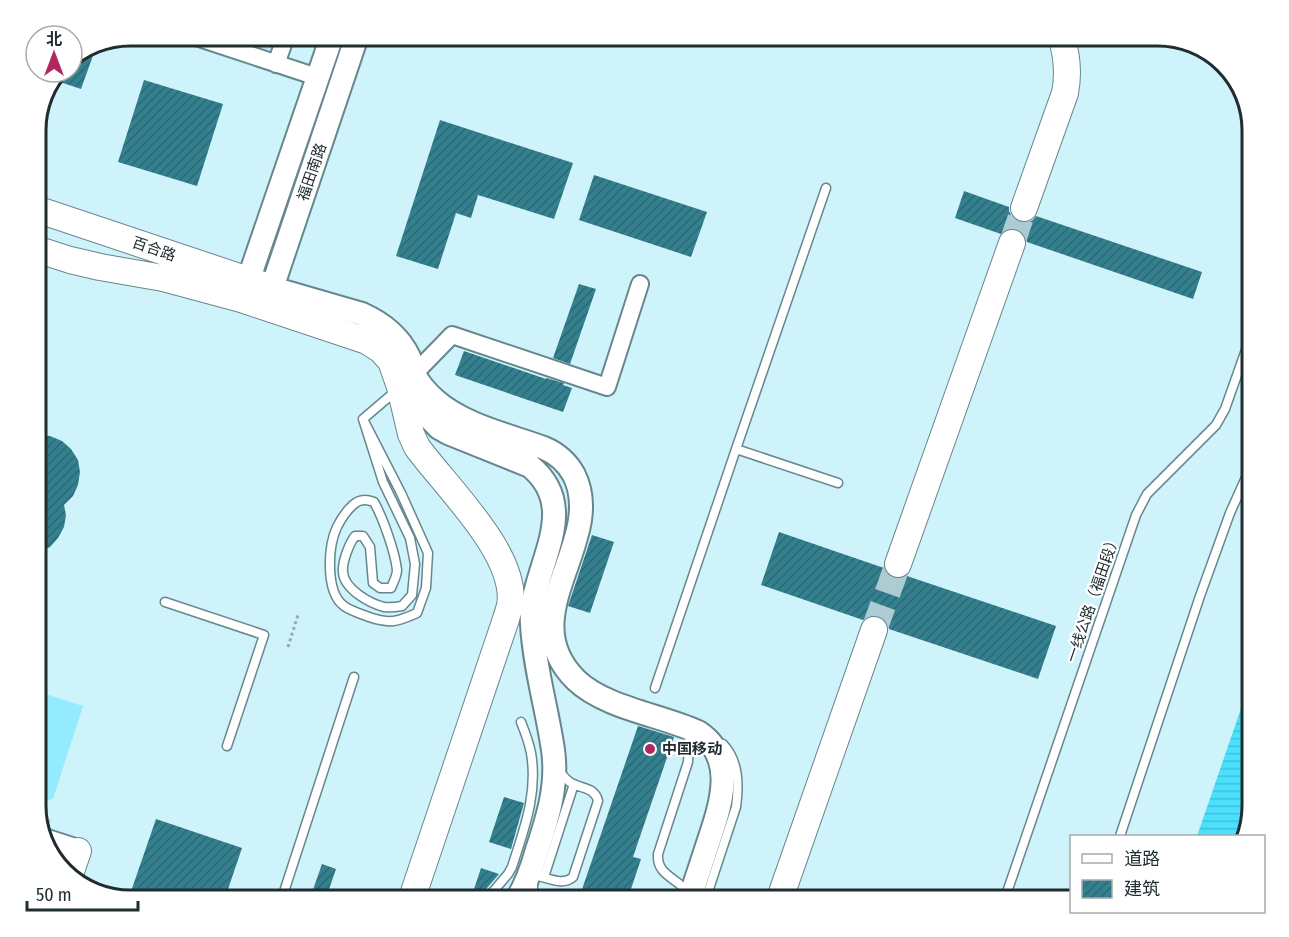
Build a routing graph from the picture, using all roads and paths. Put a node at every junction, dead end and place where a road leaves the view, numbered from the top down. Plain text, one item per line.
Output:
1 (223, 46) edge
2 (282, 46) edge
3 (328, 46) edge
4 (354, 46) edge
5 (1063, 46) edge
6 (276, 64) junction
7 (317, 77) junction
8 (826, 188) dead end
9 (1024, 208) tunnel mouth
10 (47, 213) edge
11 (1012, 243) tunnel mouth
12 (47, 252) edge
13 (640, 284) dead end
14 (245, 290) junction
15 (269, 298) junction
16 (1242, 361) edge
17 (407, 381) junction
18 (363, 419) junction
19 (736, 449) junction
20 (838, 483) dead end
21 (1242, 486) edge
22 (898, 564) tunnel mouth
23 (165, 602) dead end
24 (298, 615) dead end
25 (874, 630) tunnel mouth
26 (288, 646) dead end
27 (354, 677) dead end
28 (656, 688) dead end
29 (521, 722) dead end
30 (690, 729) junction
31 (227, 746) dead end
32 (554, 757) junction
33 (574, 784) junction
34 (1121, 835) edge
35 (56, 844) edge
36 (78, 851) joint
37 (73, 867) edge
38 (537, 876) junction
39 (285, 890) edge
40 (415, 890) edge
41 (494, 890) edge
42 (523, 890) edge
43 (533, 890) edge
44 (686, 890) edge
45 (693, 890) edge
46 (783, 890) edge
47 (1008, 890) edge

1 - 6 street
2 - 6 street
3 - 7 main road, 福田南路
4 - 15 main road, 福田南路
5 - 9 main road
6 - 7 street
7 - 14 main road, 福田南路
8 - 19 lane
10 - 14 main road, 百合路
11 - 22 main road
12 - 14 main road, 百合路
13 - 17 street
14 - 15 main road, 百合路
15 - 17 main road, 百合路
16 - 47 lane, 一线公路（福田段）
17 - 18 lane
17 - 30 main road
17 - 32 main road
17 - 40 main road, 百合路
18 - 18 lane
19 - 20 lane
19 - 28 lane
21 - 34 lane
23 - 31 lane
24 - 26 path
25 - 46 main road
27 - 39 lane
29 - 41 lane
30 - 44 lane
30 - 45 main road
32 - 33 lane
32 - 38 main road
33 - 38 lane
33 - 38 lane
35 - 36 main road
36 - 37 main road
38 - 42 main road
38 - 43 lane

